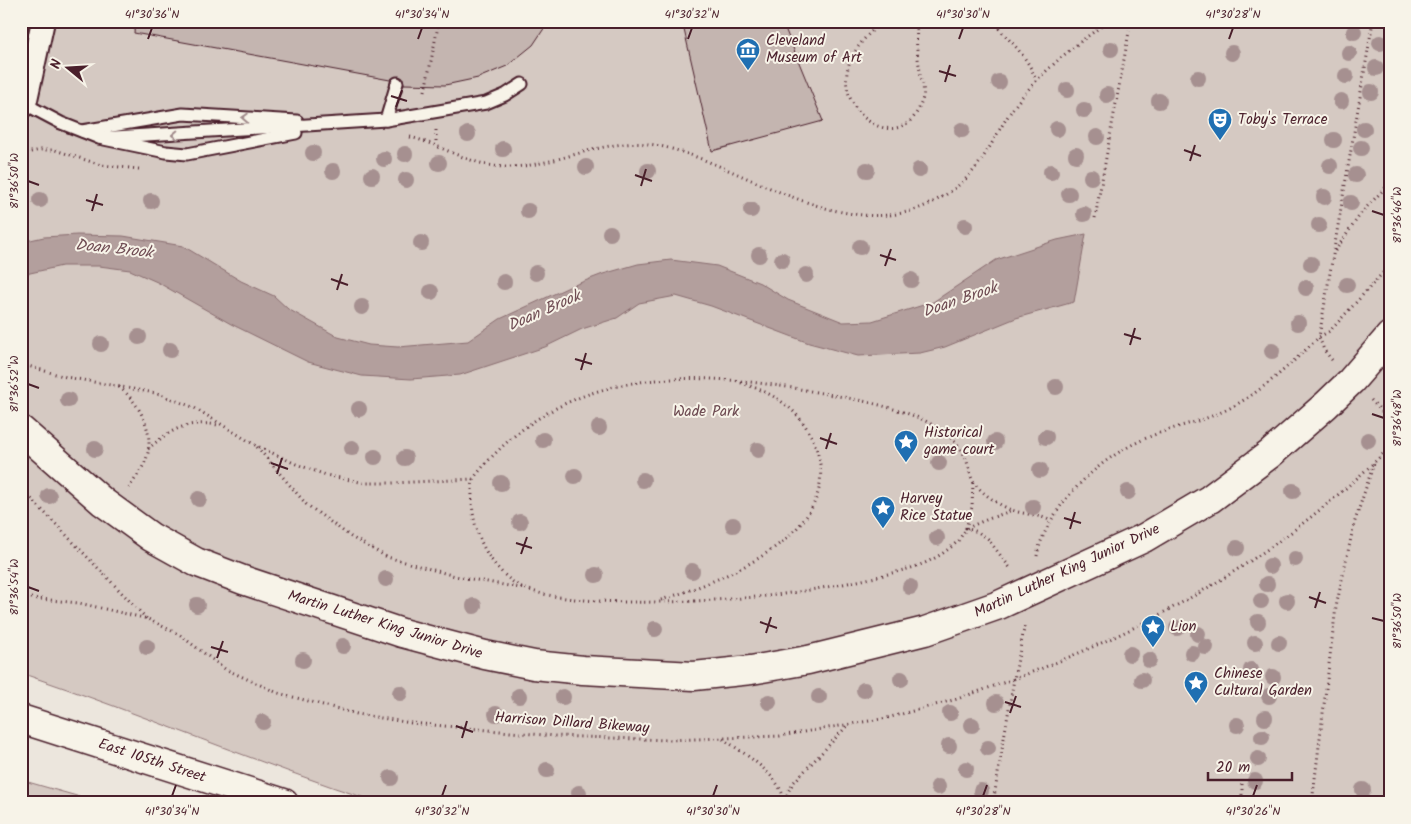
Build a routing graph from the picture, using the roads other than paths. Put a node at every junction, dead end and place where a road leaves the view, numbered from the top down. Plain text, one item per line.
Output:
1 (43, 21) edge
2 (397, 83) dead end
3 (522, 84) dead end
4 (23, 106) edge
5 (386, 120) junction
6 (346, 123) junction
7 (80, 131) junction
8 (99, 138) junction
9 (1390, 336) edge
10 (21, 430) edge
11 (21, 719) edge
12 (284, 803) edge

1 - 4 street
2 - 5 lane
3 - 5 lane
4 - 7 lane
5 - 6 lane
6 -> 7 lane
6 -> 8 lane
6 - 8 lane
7 - 8 lane
9 - 10 main road, Martin Luther King Junior Drive
11 - 12 main road, East 105th Street

